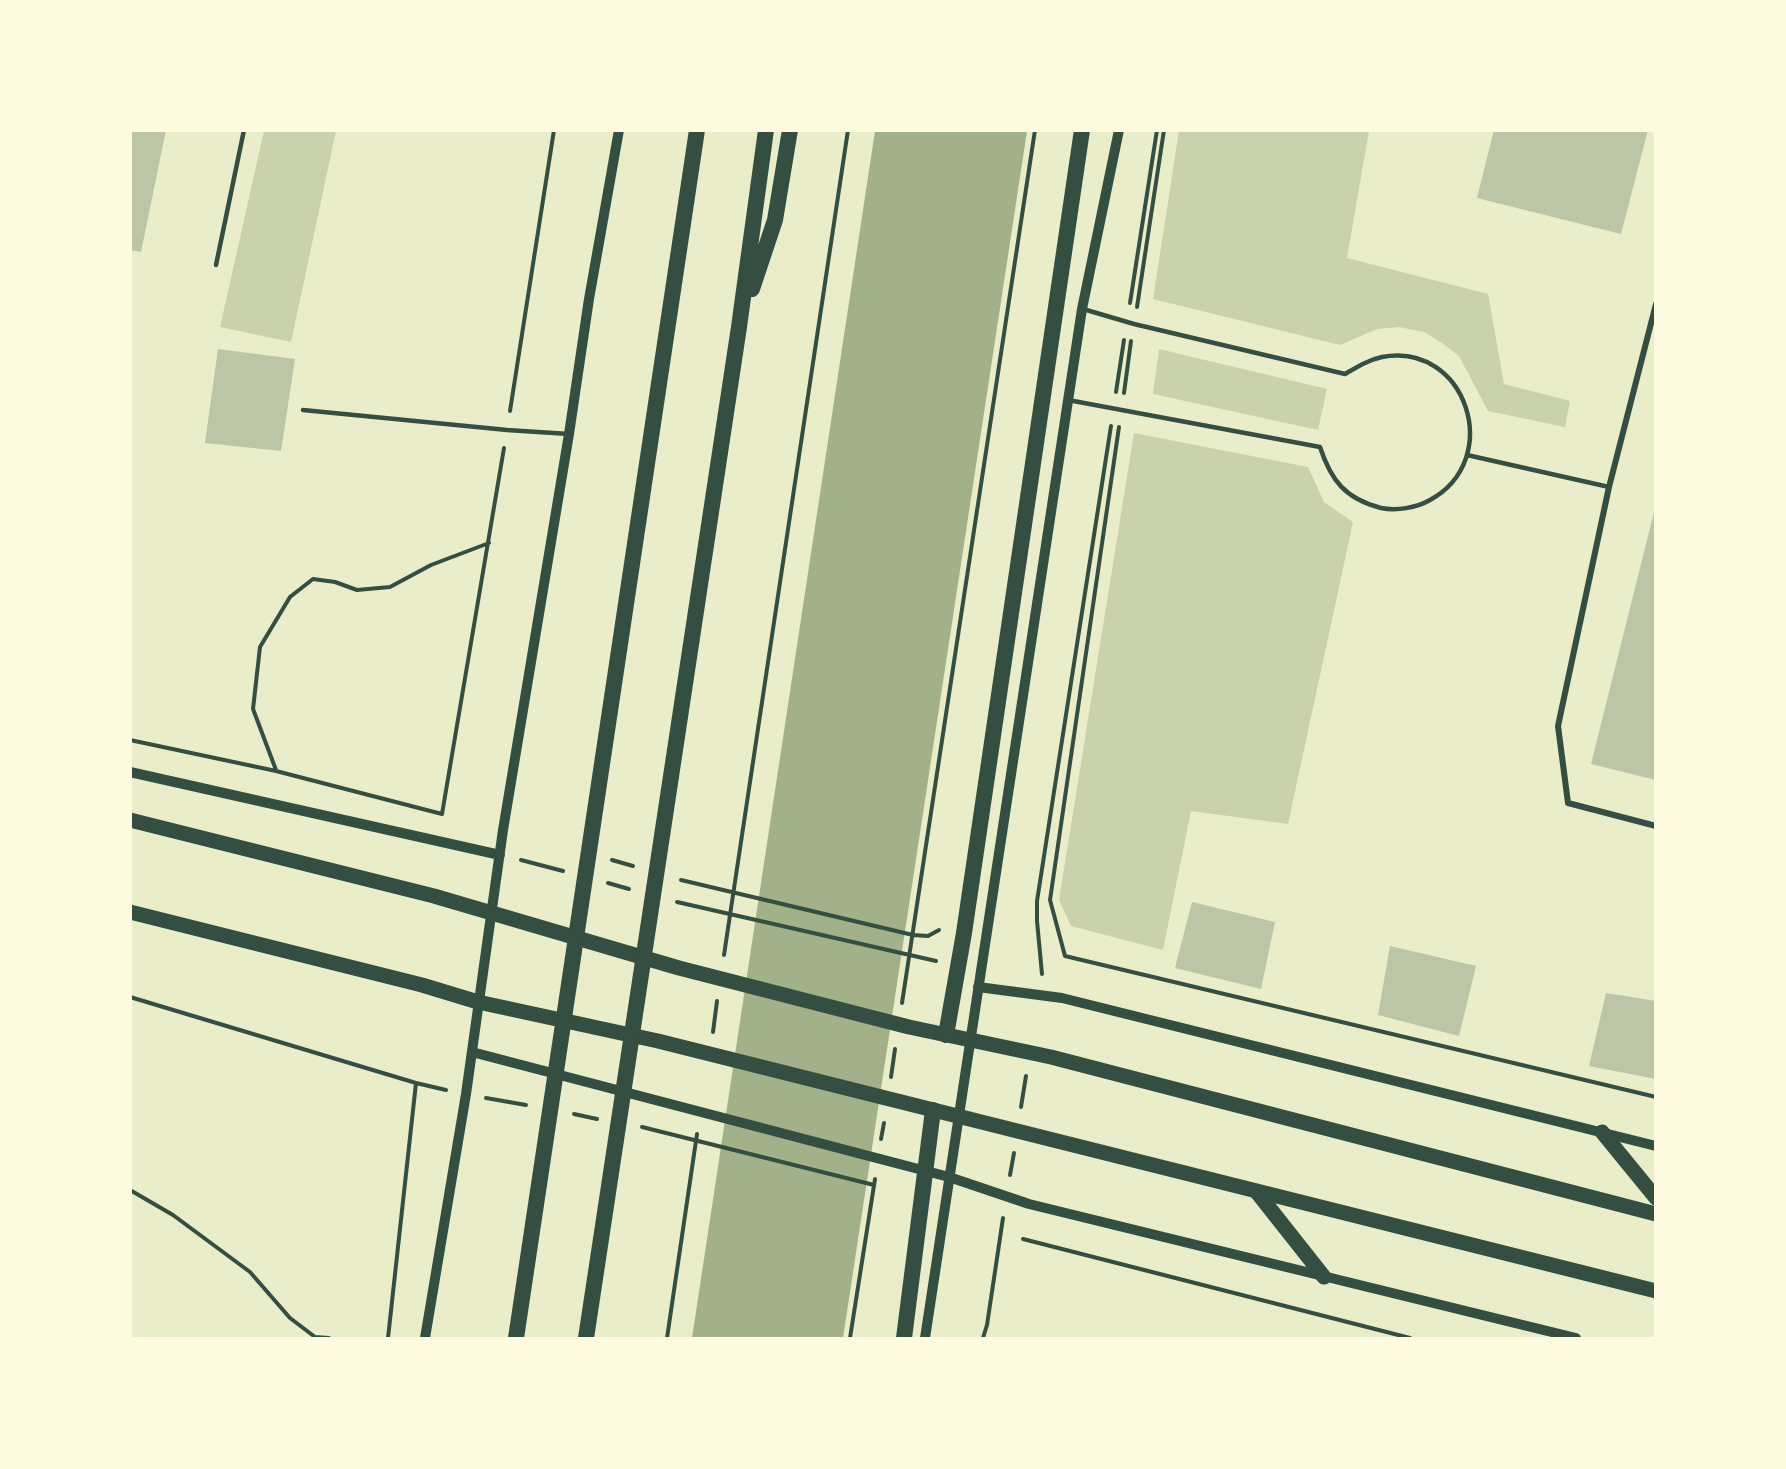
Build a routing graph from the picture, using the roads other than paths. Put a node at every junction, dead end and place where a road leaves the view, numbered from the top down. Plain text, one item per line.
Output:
1 (244, 130) edge
2 (620, 130) edge
3 (697, 130) edge
4 (766, 130) edge
5 (790, 130) edge
6 (1082, 130) edge
7 (1119, 130) edge
8 (216, 266) dead end
9 (1656, 304) edge
10 (1082, 309) junction
11 (739, 327) junction
12 (1068, 400) junction
13 (303, 410) dead end
14 (569, 434) junction
15 (1467, 455) junction
16 (1609, 487) junction
17 (130, 772) edge
18 (130, 820) edge
19 (1656, 826) edge
20 (500, 855) junction
21 (130, 912) edge
22 (491, 913) junction
23 (978, 987) junction
24 (478, 1002) junction
25 (946, 1035) junction
26 (970, 1040) junction
27 (472, 1052) junction
28 (933, 1110) junction
29 (958, 1117) junction
30 (1602, 1132) junction
31 (1656, 1146) edge
32 (924, 1171) junction
33 (949, 1177) junction
34 (1256, 1191) junction
35 (1656, 1198) edge
36 (1656, 1214) edge
37 (1324, 1277) junction
38 (1656, 1291) edge
39 (425, 1338) edge
40 (516, 1338) edge
41 (586, 1338) edge
42 (904, 1338) edge
43 (925, 1338) edge
44 (1576, 1338) edge

1 - 8 lane
2 - 14 street
3 - 40 highway
4 - 11 highway
5 - 11 highway
6 - 25 highway
7 - 10 street
9 - 16 street
10 - 12 street
10 - 15 lane
11 - 41 highway
12 - 15 lane
12 - 23 street
13 - 14 lane
14 - 20 street
15 - 16 lane
16 - 19 street
17 - 20 street
18 - 22 main road
20 - 22 street
21 - 24 main road
22 - 24 street
22 - 25 main road
23 - 26 street
23 - 30 street
24 - 27 street
24 - 28 main road
25 - 26 main road
26 - 29 street
26 - 36 main road
27 - 32 street
27 - 39 street
28 - 29 main road
28 - 32 highway
29 - 33 street
29 - 34 main road
30 - 31 street
30 - 35 main road
32 - 33 street
32 - 42 highway
33 - 37 street
33 - 43 street
34 - 37 main road
34 - 38 main road
37 - 44 street

